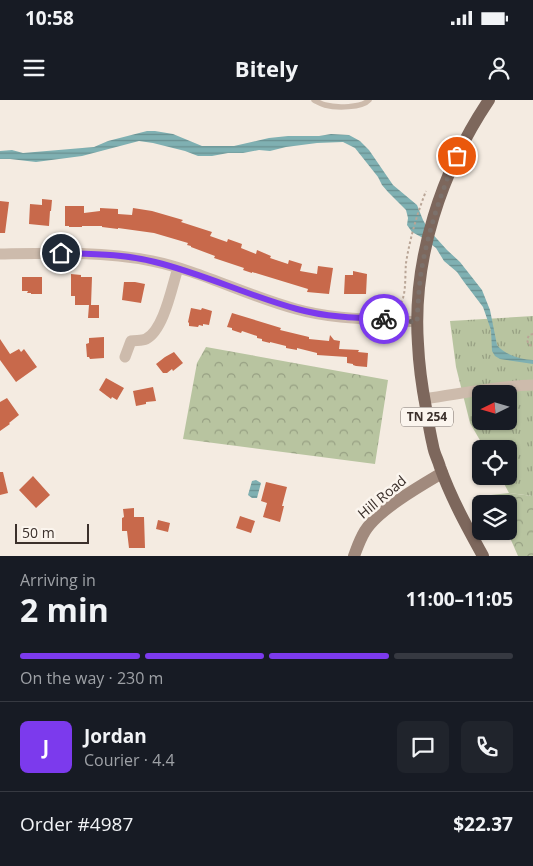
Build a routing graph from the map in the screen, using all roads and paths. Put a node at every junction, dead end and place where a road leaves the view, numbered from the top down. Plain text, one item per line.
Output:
1 (314, 100) edge
2 (368, 100) edge
3 (489, 100) edge
4 (426, 191) dead end
5 (0, 254) edge
6 (178, 268) junction
7 (392, 309) dead end
8 (417, 322) junction
9 (533, 334) edge
10 (533, 346) edge
11 (125, 357) dead end
12 (533, 385) edge
13 (424, 399) junction
14 (442, 473) junction
15 (354, 556) edge
16 (483, 556) edge

1 - 2 lane
3 - 8 main road, TN 254
4 - 7 path
5 - 6 street
6 - 8 street
6 - 11 street
8 - 13 main road, TN 254
9 - 10 path
12 - 13 street
13 - 14 main road, TN 254
14 - 15 street, Hill Road
14 - 16 main road, TN 254

